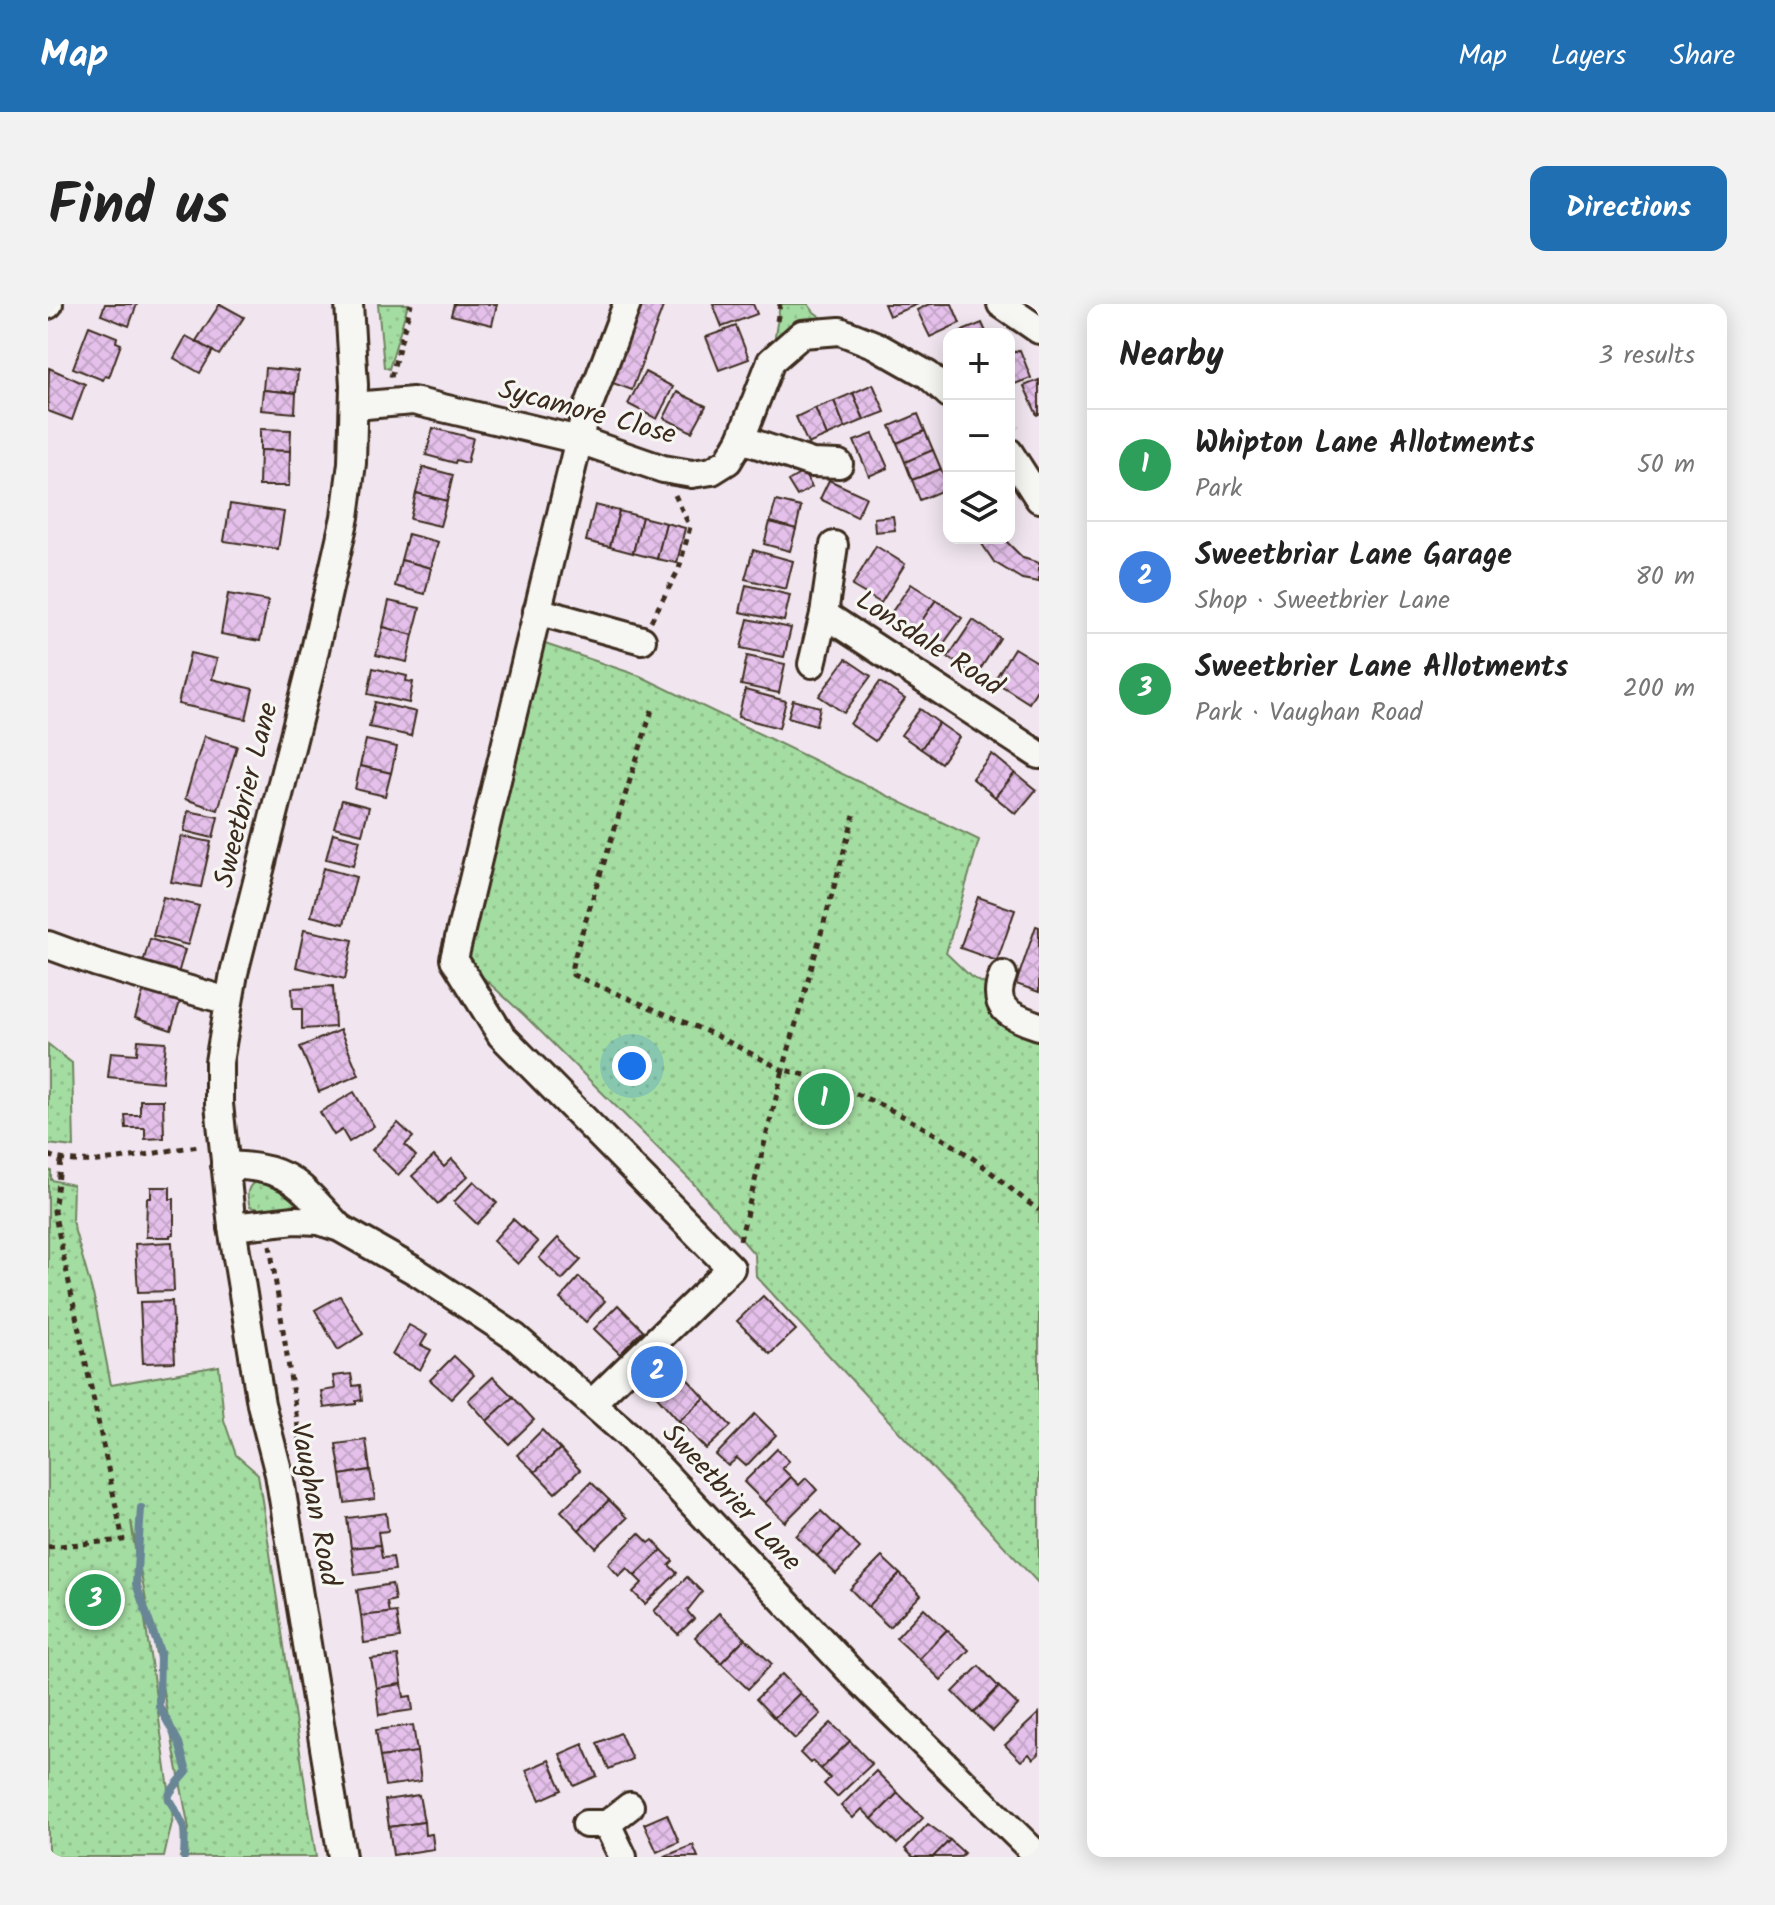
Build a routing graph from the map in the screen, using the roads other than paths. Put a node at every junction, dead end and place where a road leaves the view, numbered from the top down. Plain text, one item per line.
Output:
1 (349, 304) edge
2 (627, 304) edge
3 (1001, 304) edge
4 (1039, 330) edge
5 (943, 389) edge
6 (354, 406) junction
7 (741, 439) junction
8 (579, 440) junction
9 (1015, 461) edge
10 (839, 464) dead end
11 (1039, 499) edge
12 (834, 545) dead end
13 (537, 611) junction
14 (824, 614) junction
15 (642, 640) road end
16 (812, 664) dead end
17 (1039, 755) edge
18 (48, 945) edge
19 (1003, 975) dead end
20 (228, 1001) junction
21 (1039, 1026) edge
22 (224, 1155) junction
23 (232, 1227) junction
24 (340, 1228) junction
25 (593, 1402) junction
26 (630, 1806) dead end
27 (342, 1857) edge
28 (623, 1857) edge
29 (1039, 1857) edge

1 - 6 street, Sweetbrier Lane
2 - 8 street
3 - 4 street
5 - 7 street, Sycamore Close
6 - 8 street, Sycamore Close
6 - 20 street, Sweetbrier Lane
7 - 8 street, Sycamore Close
7 - 10 street
8 - 13 street
9 - 11 street
12 - 14 street, Lonsdale Road
13 - 15 street
13 - 25 street
14 - 16 street, Lonsdale Road
14 - 17 street, Lonsdale Road
18 - 20 street
19 - 21 street
20 - 22 street, Sweetbrier Lane
22 - 23 street, Vaughan Road
22 - 24 street, Sweetbrier Lane
23 - 24 street, Sweetbrier Lane
23 - 27 street, Vaughan Road
24 - 25 street, Sweetbrier Lane
25 - 29 street, Sweetbrier Lane
26 - 28 street

